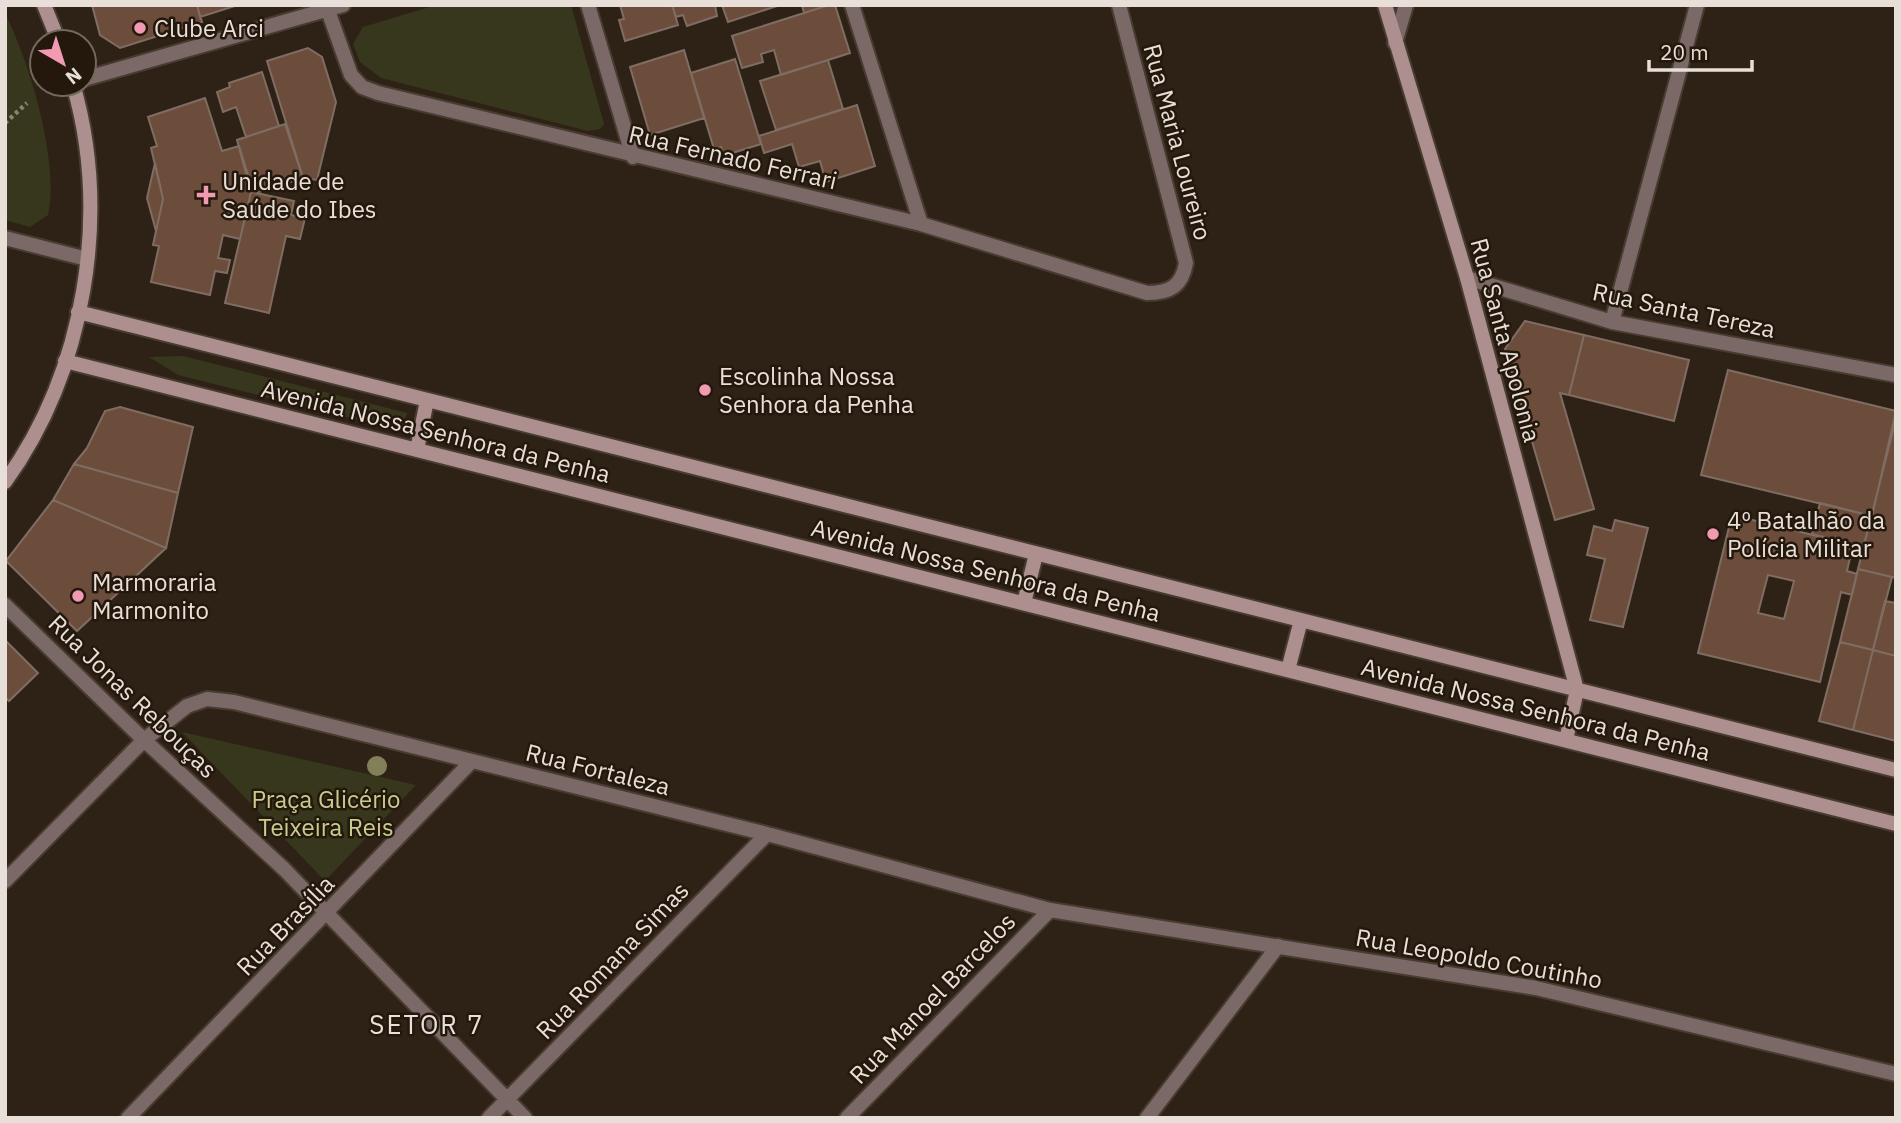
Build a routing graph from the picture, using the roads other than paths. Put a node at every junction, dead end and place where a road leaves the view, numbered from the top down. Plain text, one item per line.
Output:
1 (44, 5) edge
2 (342, 5) edge
3 (588, 5) edge
4 (852, 5) edge
5 (1119, 5) edge
6 (1385, 5) edge
7 (1406, 5) edge
8 (1698, 5) edge
9 (326, 8) edge
10 (53, 28) edge
11 (1395, 43) junction
12 (98, 75) edge
13 (76, 98) edge
14 (633, 157) junction
15 (921, 224) junction
16 (5, 238) edge
17 (87, 259) junction
18 (1467, 278) junction
19 (1175, 288) joint
20 (78, 312) junction
21 (1612, 322) junction
22 (65, 361) junction
23 (1896, 375) edge
24 (428, 400) junction
25 (417, 450) junction
26 (5, 482) edge
27 (1036, 554) junction
28 (1024, 603) junction
29 (5, 605) edge
30 (1301, 621) junction
31 (1288, 670) junction
32 (1577, 690) junction
33 (144, 740) junction
34 (1566, 740) junction
35 (472, 761) junction
36 (1896, 770) edge
37 (1896, 824) edge
38 (767, 834) junction
39 (5, 881) edge
40 (1050, 910) junction
41 (328, 914) junction
42 (1278, 946) junction
43 (1896, 1074) edge
44 (506, 1100) junction
45 (128, 1118) edge
46 (489, 1118) edge
47 (525, 1118) edge
48 (847, 1118) edge
49 (1147, 1118) edge

1 - 10 street
2 - 9 street
3 - 14 street
4 - 15 street
5 - 19 street, Rua Maria Loureiro
6 - 11 street, Rua Santa Apolonia
7 - 11 street
8 - 21 street
9 - 12 street
9 - 14 street, Rua Fernado Ferrari
11 - 18 street, Rua Santa Apolonia
13 - 17 street
14 - 15 street, Rua Fernado Ferrari
15 - 19 street, Rua Fernado Ferrari
16 - 17 street
17 - 20 street
18 - 21 street, Rua Santa Tereza
18 - 32 street, Rua Santa Apolonia
20 - 22 street
20 - 24 street, Avenida Nossa Senhora da Penha
21 - 23 street, Rua Santa Tereza
22 - 25 street, Avenida Nossa Senhora da Penha
22 - 26 street
24 - 25 street
24 - 27 street, Avenida Nossa Senhora da Penha
25 - 28 street, Avenida Nossa Senhora da Penha
27 - 28 street
27 - 30 street, Avenida Nossa Senhora da Penha
28 - 31 street, Avenida Nossa Senhora da Penha
29 - 33 street, Rua Jonas Rebouças
30 - 31 street
30 - 32 street, Avenida Nossa Senhora da Penha
31 - 34 street, Avenida Nossa Senhora da Penha
32 - 34 street
32 - 36 street, Avenida Nossa Senhora da Penha
33 - 35 street, Rua Fortaleza
33 - 39 street, Rua Fortaleza
33 - 41 street, Rua Jonas Rebouças
34 - 37 street, Avenida Nossa Senhora da Penha
35 - 38 street, Rua Fortaleza
35 - 41 street, Rua Brasília
38 - 40 street, Rua Fortaleza
38 - 44 street, Rua Romana Simas
40 - 42 street, Rua Leopoldo Coutinho
40 - 48 street, Rua Manoel Barcelos
41 - 44 street, Rua Jonas Rebouças
41 - 45 street, Rua Brasília
42 - 43 street, Rua Leopoldo Coutinho
42 - 49 street
44 - 46 street, Rua Romana Simas
44 - 47 street, Rua Jonas Rebouças

